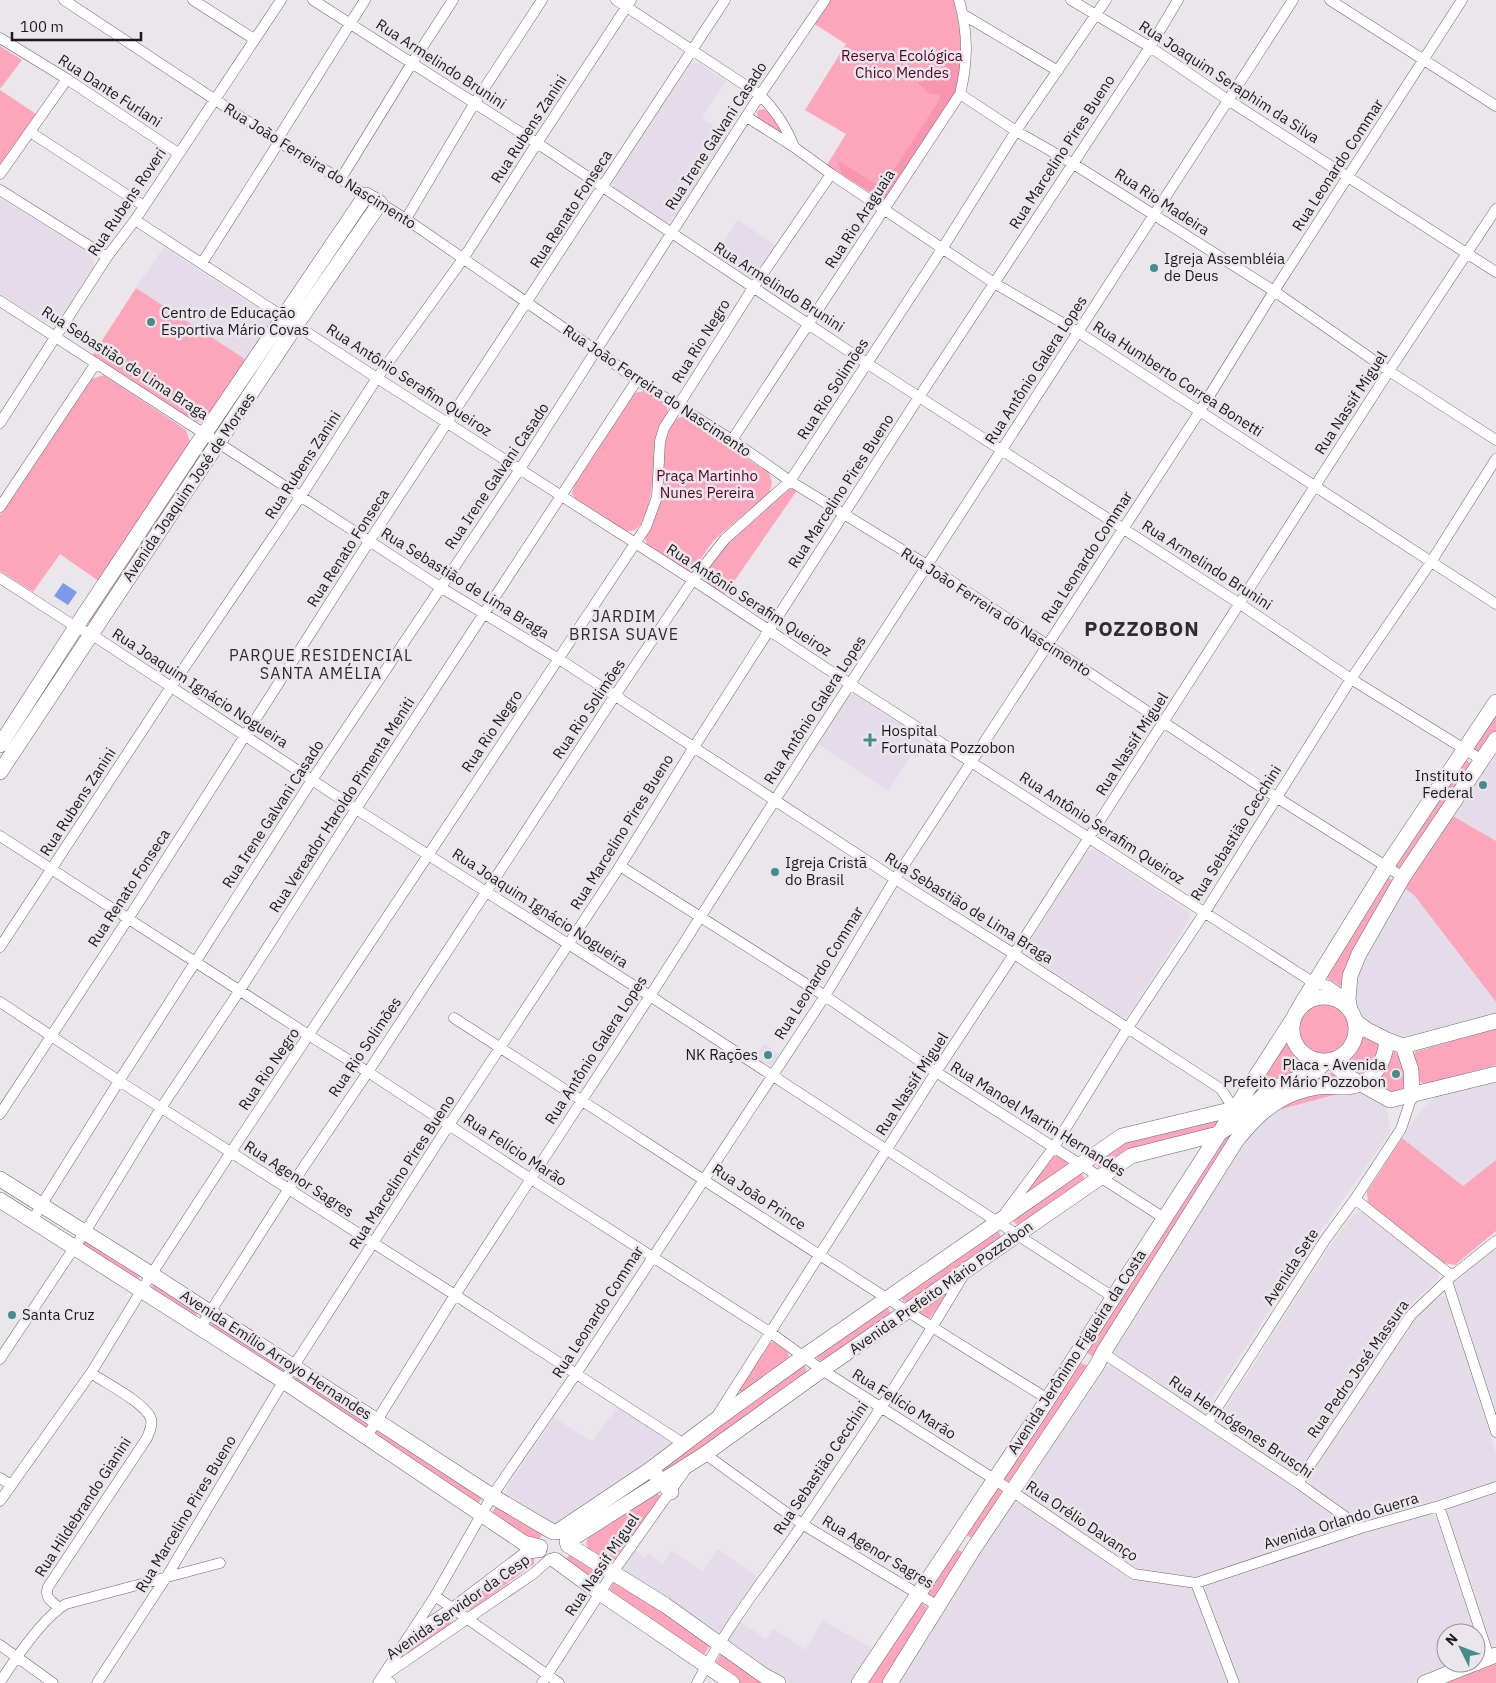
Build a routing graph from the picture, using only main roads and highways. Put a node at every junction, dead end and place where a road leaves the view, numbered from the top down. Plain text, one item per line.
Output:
1 (366, 195) joint
2 (380, 203) joint
3 (1496, 702) edge
4 (1496, 739) edge
5 (0, 745) edge
6 (0, 772) edge
7 (1350, 1012) junction
8 (1296, 1013) junction
9 (1496, 1021) edge
10 (1387, 1040) junction
11 (1403, 1046) junction
12 (1328, 1061) junction
13 (1496, 1074) edge
14 (1361, 1084) junction
15 (1412, 1096) junction
16 (1234, 1109) junction
17 (1218, 1134) junction
18 (0, 1178) edge
19 (0, 1200) edge
20 (1078, 1353) junction
21 (1100, 1359) junction
22 (651, 1469) junction
23 (666, 1487) junction
24 (561, 1538) junction
25 (546, 1555) junction
26 (1451, 1673) edge
27 (732, 1683) edge
28 (778, 1683) edge
29 (859, 1683) edge
30 (890, 1683) edge
31 (1425, 1683) edge

1 - 2 main road, Rua João Ferreira do Nascimento
1 - 5 main road, Avenida Joaquim José de Moraes
2 - 6 main road, Avenida Joaquim José de Moraes
3 - 8 main road, Avenida Jerônimo Figueira da Costa
4 - 7 main road
7 - 8 main road
7 - 10 main road
7 - 12 main road
8 - 12 main road
8 - 16 main road, Avenida Jerônimo Figueira da Costa
9 - 11 main road
10 - 11 main road
10 - 14 main road
11 - 15 main road
12 - 14 main road
12 - 17 main road, Avenida Prefeito Mário Pozzobon
13 - 15 main road
14 - 15 main road
14 - 21 main road, Avenida Jerônimo Figueira da Costa
16 - 17 main road, Avenida Jerônimo Figueira da Costa
16 - 22 main road, Avenida Prefeito Mário Pozzobon
17 - 20 main road, Avenida Jerônimo Figueira da Costa
17 - 23 main road, Avenida Prefeito Mário Pozzobon
18 - 24 main road, Avenida Emílio Arroyo Hernandes
19 - 25 main road, Avenida Emílio Arroyo Hernandes
20 - 21 main road
20 - 29 main road, Avenida Jerônimo Figueira da Costa
21 - 30 main road, Avenida Jerônimo Figueira da Costa
22 - 23 main road
22 - 24 main road, Avenida Prefeito Mário Pozzobon
23 - 24 main road, Avenida Prefeito Mário Pozzobon
24 - 25 main road
24 - 25 main road
24 - 28 main road, Avenida Emílio Arroyo Hernandes
25 - 27 main road, Avenida Emílio Arroyo Hernandes
26 - 31 main road

